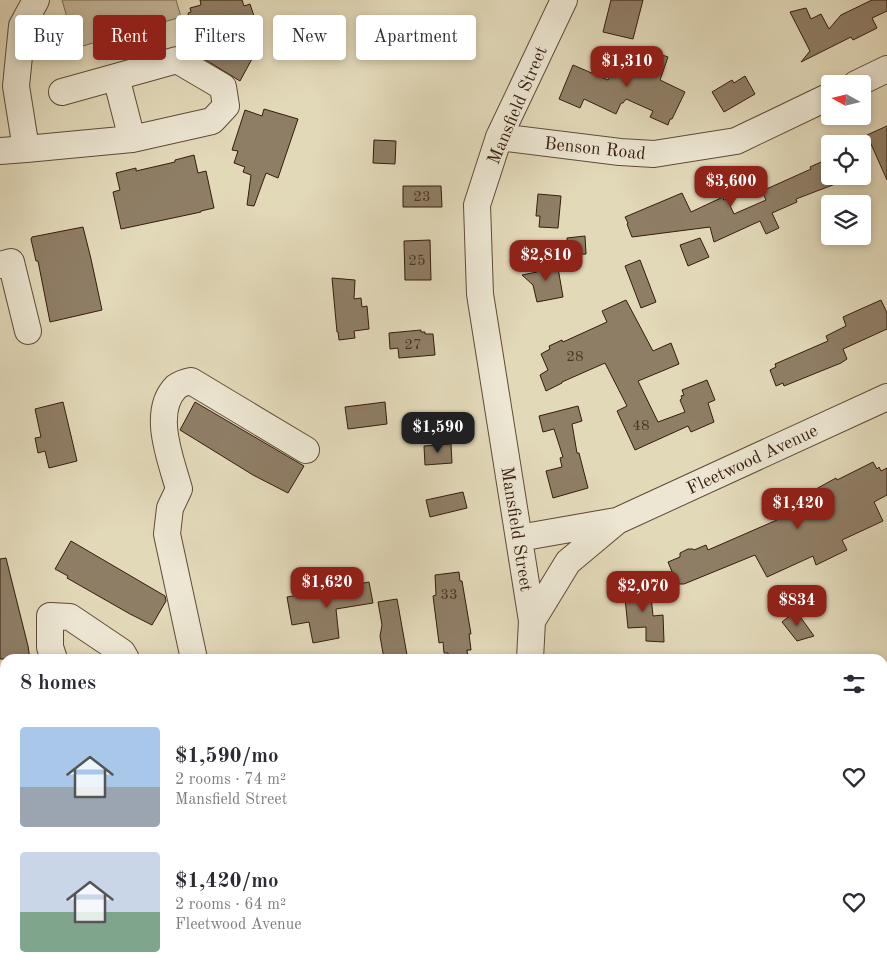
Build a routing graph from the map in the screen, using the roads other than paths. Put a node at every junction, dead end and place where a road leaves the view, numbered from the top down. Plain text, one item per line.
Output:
1 (36, 0) edge
2 (564, 0) edge
3 (887, 69) edge
4 (116, 77) junction
5 (871, 77) edge
6 (62, 92) dead end
7 (821, 100) edge
8 (500, 137) junction
9 (132, 139) junction
10 (26, 149) junction
11 (0, 151) edge
12 (0, 265) edge
13 (28, 330) dead end
14 (887, 397) edge
15 (306, 450) dead end
16 (616, 521) junction
17 (518, 538) junction
18 (532, 621) junction
19 (52, 654) edge
20 (123, 654) edge
21 (193, 654) edge
22 (530, 654) edge

1 - 10 street
2 - 8 street, Mansfield Street
3 - 5 street
4 - 6 street
4 - 9 street
4 - 9 street
7 - 8 street, Benson Road
8 - 17 street, Mansfield Street
9 - 10 street
10 - 11 street
12 - 13 street
14 - 16 street, Fleetwood Avenue
15 - 21 street
16 - 17 street, Fleetwood Avenue
16 - 18 street, Fleetwood Avenue
17 - 18 street, Mansfield Street
18 - 22 street, Mansfield Street
19 - 20 street

